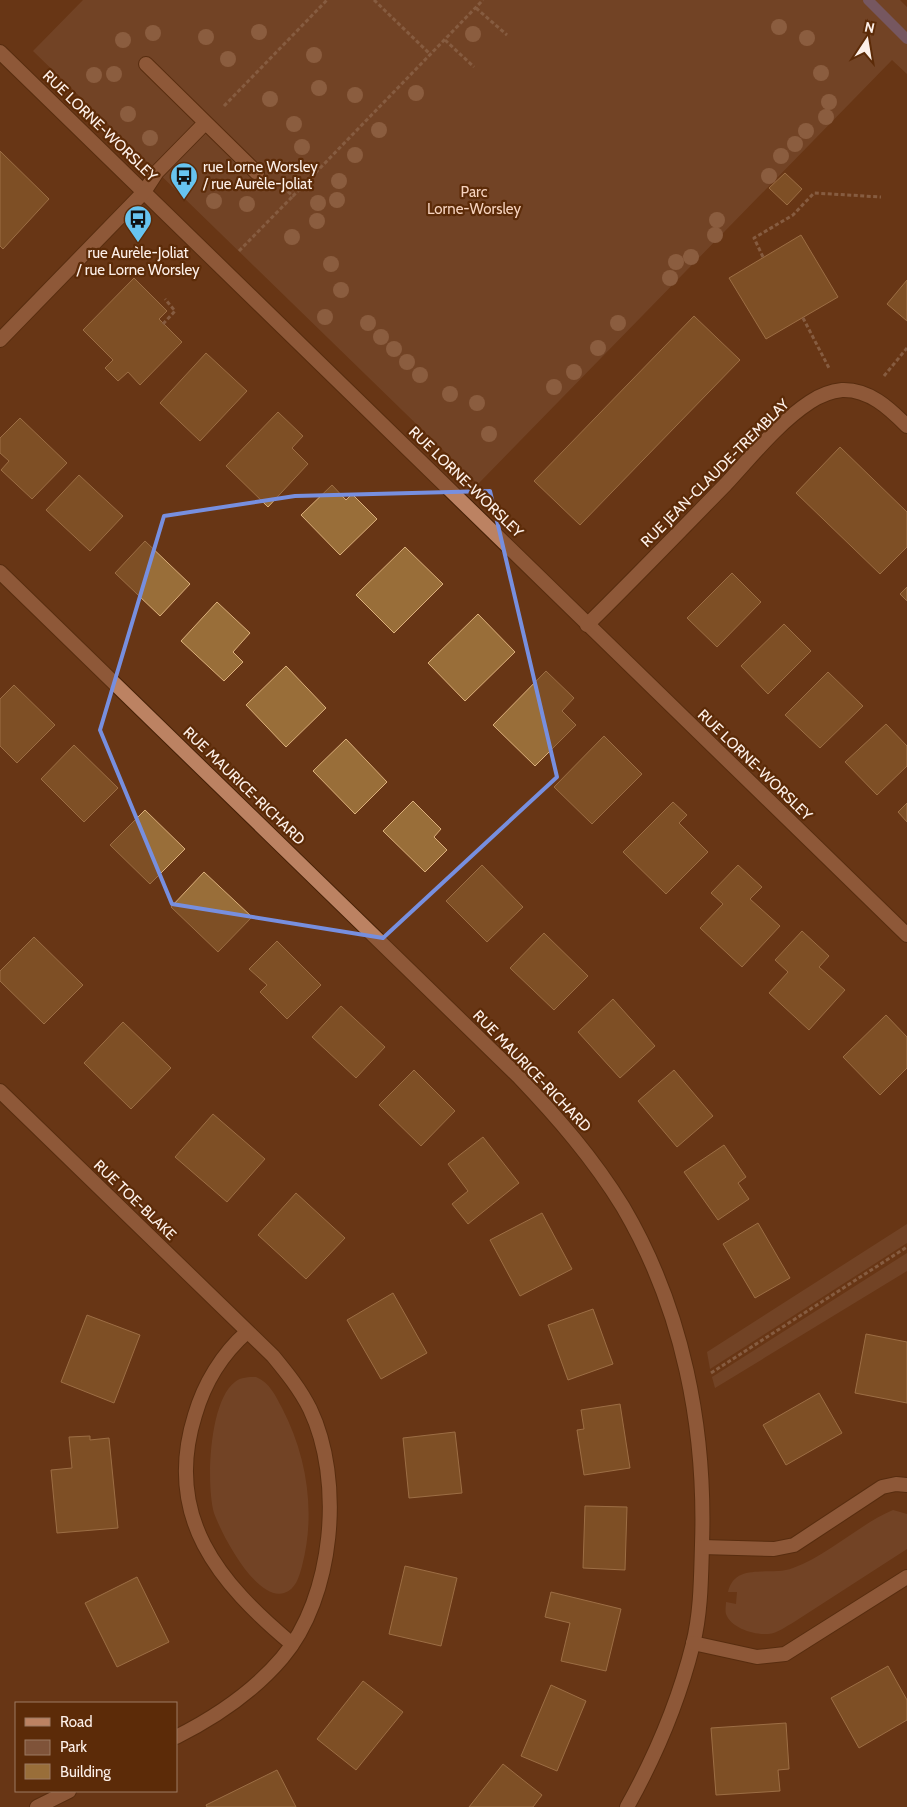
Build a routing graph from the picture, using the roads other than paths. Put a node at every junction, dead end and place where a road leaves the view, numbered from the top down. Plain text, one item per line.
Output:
1 (0, 52) edge
2 (146, 64) dead end
3 (205, 123) junction
4 (257, 173) dead end
5 (144, 192) junction
6 (0, 340) edge
7 (907, 426) edge
8 (0, 572) edge
9 (587, 625) junction
10 (907, 935) edge
11 (0, 1091) edge
12 (246, 1332) junction
13 (907, 1485) edge
14 (702, 1547) junction
15 (907, 1576) edge
16 (693, 1643) junction
17 (292, 1644) junction
18 (178, 1736) edge
19 (67, 1792) edge
20 (36, 1807) edge
21 (627, 1807) edge

1 - 5 street, RUE LORNE-WORSLEY
2 - 3 street
3 - 4 street
3 - 5 street
5 - 6 street
5 - 9 street, RUE LORNE-WORSLEY
7 - 9 street, RUE JEAN-CLAUDE-TREMBLAY
8 - 14 street, RUE MAURICE-RICHARD
9 - 10 street, RUE LORNE-WORSLEY
11 - 12 street, RUE TOE-BLAKE
12 - 17 street, RUE TOE-BLAKE
12 - 17 street
13 - 14 street
14 - 16 street, RUE MAURICE-RICHARD
15 - 16 street
16 - 21 street, RUE MAURICE-RICHARD
17 - 18 street, RUE TOE-BLAKE
19 - 20 street

